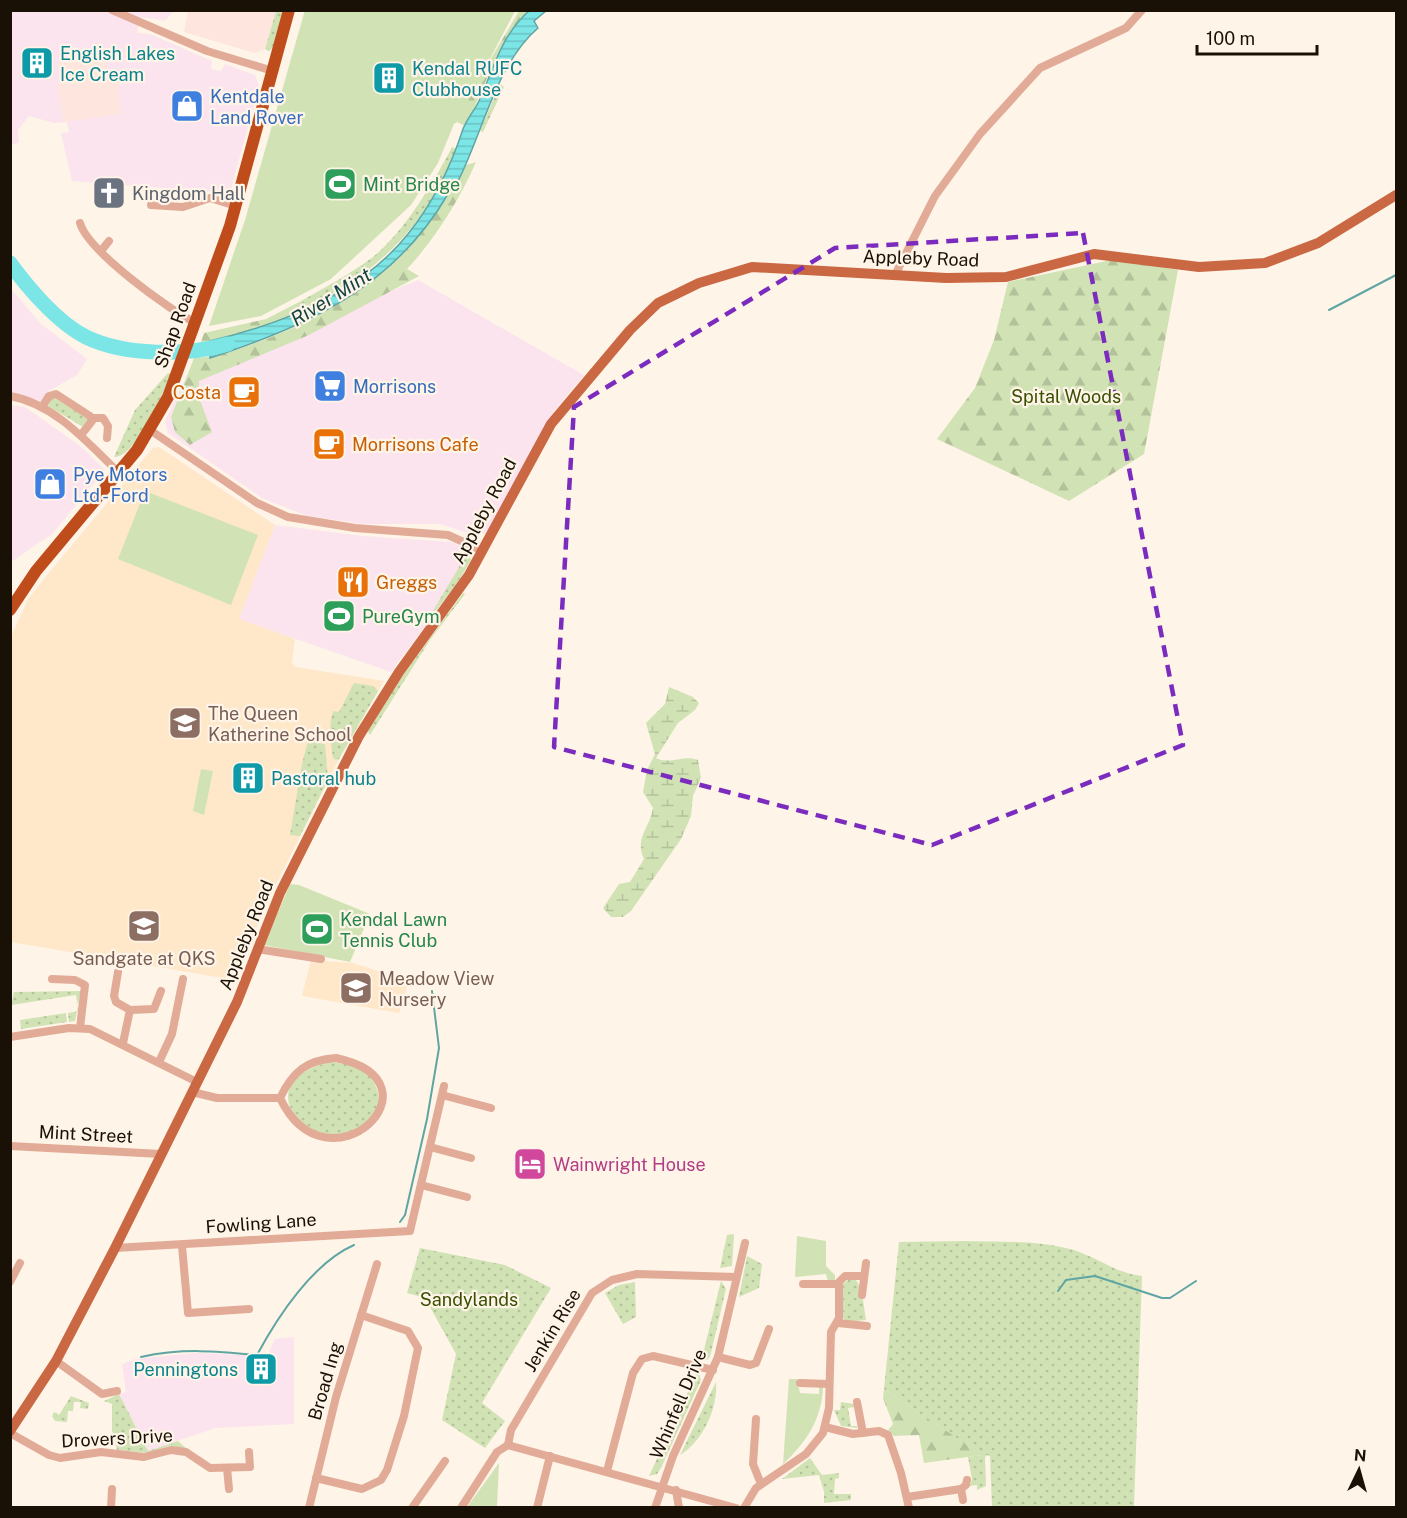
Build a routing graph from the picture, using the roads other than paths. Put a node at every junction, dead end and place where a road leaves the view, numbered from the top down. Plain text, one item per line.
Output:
1 (112, 10) edge
2 (289, 10) edge
3 (1142, 10) edge
4 (273, 71) junction
5 (1396, 195) edge
6 (151, 205) dead end
7 (236, 206) junction
8 (80, 223) dead end
9 (109, 241) dead end
10 (101, 251) junction
11 (895, 275) junction
12 (196, 323) junction
13 (10, 396) edge
14 (42, 406) junction
15 (91, 418) junction
16 (150, 430) junction
17 (81, 435) junction
18 (107, 438) dead end
19 (119, 472) junction
20 (483, 550) junction
21 (10, 610) edge
22 (257, 949) junction
23 (321, 959) dead end
24 (118, 972) dead end
25 (183, 978) dead end
26 (52, 979) dead end
27 (161, 991) dead end
28 (130, 1010) junction
29 (80, 1028) junction
30 (10, 1037) edge
31 (123, 1043) junction
32 (159, 1062) junction
33 (195, 1087) junction
34 (280, 1098) junction
35 (491, 1108) dead end
36 (10, 1146) edge
37 (430, 1148) junction
38 (160, 1154) junction
39 (471, 1158) dead end
40 (421, 1185) junction
41 (467, 1197) dead end
42 (745, 1243) dead end
43 (182, 1245) junction
44 (115, 1248) junction
45 (20, 1263) dead end
46 (866, 1263) dead end
47 (377, 1264) dead end
48 (863, 1276) junction
49 (736, 1277) junction
50 (10, 1282) edge
51 (803, 1284) dead end
52 (839, 1284) junction
53 (862, 1295) dead end
54 (249, 1309) dead end
55 (361, 1315) junction
56 (838, 1323) junction
57 (867, 1326) dead end
58 (769, 1329) dead end
59 (718, 1357) junction
60 (56, 1360) junction
61 (713, 1370) junction
62 (800, 1383) dead end
63 (829, 1384) junction
64 (117, 1391) dead end
65 (857, 1402) dead end
66 (756, 1419) dead end
67 (825, 1427) junction
68 (10, 1432) edge
69 (863, 1433) junction
70 (508, 1445) junction
71 (249, 1452) dead end
72 (550, 1456) junction
73 (445, 1461) dead end
74 (227, 1468) junction
75 (607, 1471) junction
76 (316, 1478) junction
77 (967, 1480) dead end
78 (761, 1484) junction
79 (662, 1486) junction
80 (112, 1489) dead end
81 (229, 1489) dead end
82 (961, 1489) junction
83 (676, 1490) junction
84 (907, 1497) junction
85 (963, 1500) dead end
86 (111, 1508) edge
87 (309, 1508) edge
88 (412, 1508) edge
89 (461, 1508) edge
90 (537, 1508) edge
91 (655, 1508) edge
92 (679, 1508) edge
93 (736, 1508) edge
94 (744, 1508) edge
95 (909, 1508) edge

1 - 4 street
2 - 4 highway, Shap Road
3 - 11 street
4 - 7 highway, Shap Road
5 - 11 main road, Appleby Road
6 - 7 street
7 - 12 highway, Shap Road
8 - 10 street
9 - 10 street
10 - 12 street
11 - 20 main road, Appleby Road
12 - 16 highway, Shap Road
13 - 14 street
14 - 15 street
14 - 17 street
15 - 17 street
15 - 18 street
16 - 19 highway, Shap Road
16 - 20 street
17 - 19 street
19 - 21 highway, Shap Road
20 - 22 main road, Appleby Road
22 - 23 street
22 - 33 main road, Appleby Road
24 - 28 street
25 - 32 street
26 - 29 street
27 - 28 street
28 - 31 street
29 - 30 street
29 - 31 street
31 - 32 street
32 - 33 street
33 - 34 street
33 - 38 main road, Appleby Road
34 - 34 street
35 - 37 street
36 - 38 street, Mint Street
37 - 39 street
37 - 40 street
38 - 44 main road, Appleby Road
40 - 41 street
40 - 43 street, Fowling Lane
42 - 49 street, Whinfell Drive
43 - 44 street, Fowling Lane
43 - 54 street
44 - 60 main road, Appleby Road
45 - 50 street
46 - 48 street
47 - 55 street, Broad Ing
48 - 52 street
48 - 53 street
49 - 59 street, Whinfell Drive
49 - 70 street, Jenkin Rise
51 - 52 street
52 - 56 street
55 - 76 street, Broad Ing
55 - 76 street
56 - 57 street
56 - 63 street
58 - 59 street
59 - 61 street, Whinfell Drive
60 - 64 street
60 - 68 main road, Appleby Road
61 - 75 street
61 - 79 street, Whinfell Drive
62 - 63 street
63 - 67 street
65 - 69 street
66 - 78 street
67 - 69 street
67 - 78 street
68 - 74 street, Drovers Drive
69 - 84 street
70 - 72 street
70 - 89 street, Jenkin Rise
71 - 74 street
72 - 75 street
72 - 90 street
73 - 88 street
74 - 81 street
75 - 79 street
76 - 87 street, Broad Ing
77 - 82 street
78 - 94 street
79 - 83 street
79 - 91 street, Whinfell Drive
80 - 86 street
82 - 84 street
82 - 85 street
83 - 92 street
83 - 93 street
84 - 95 street

